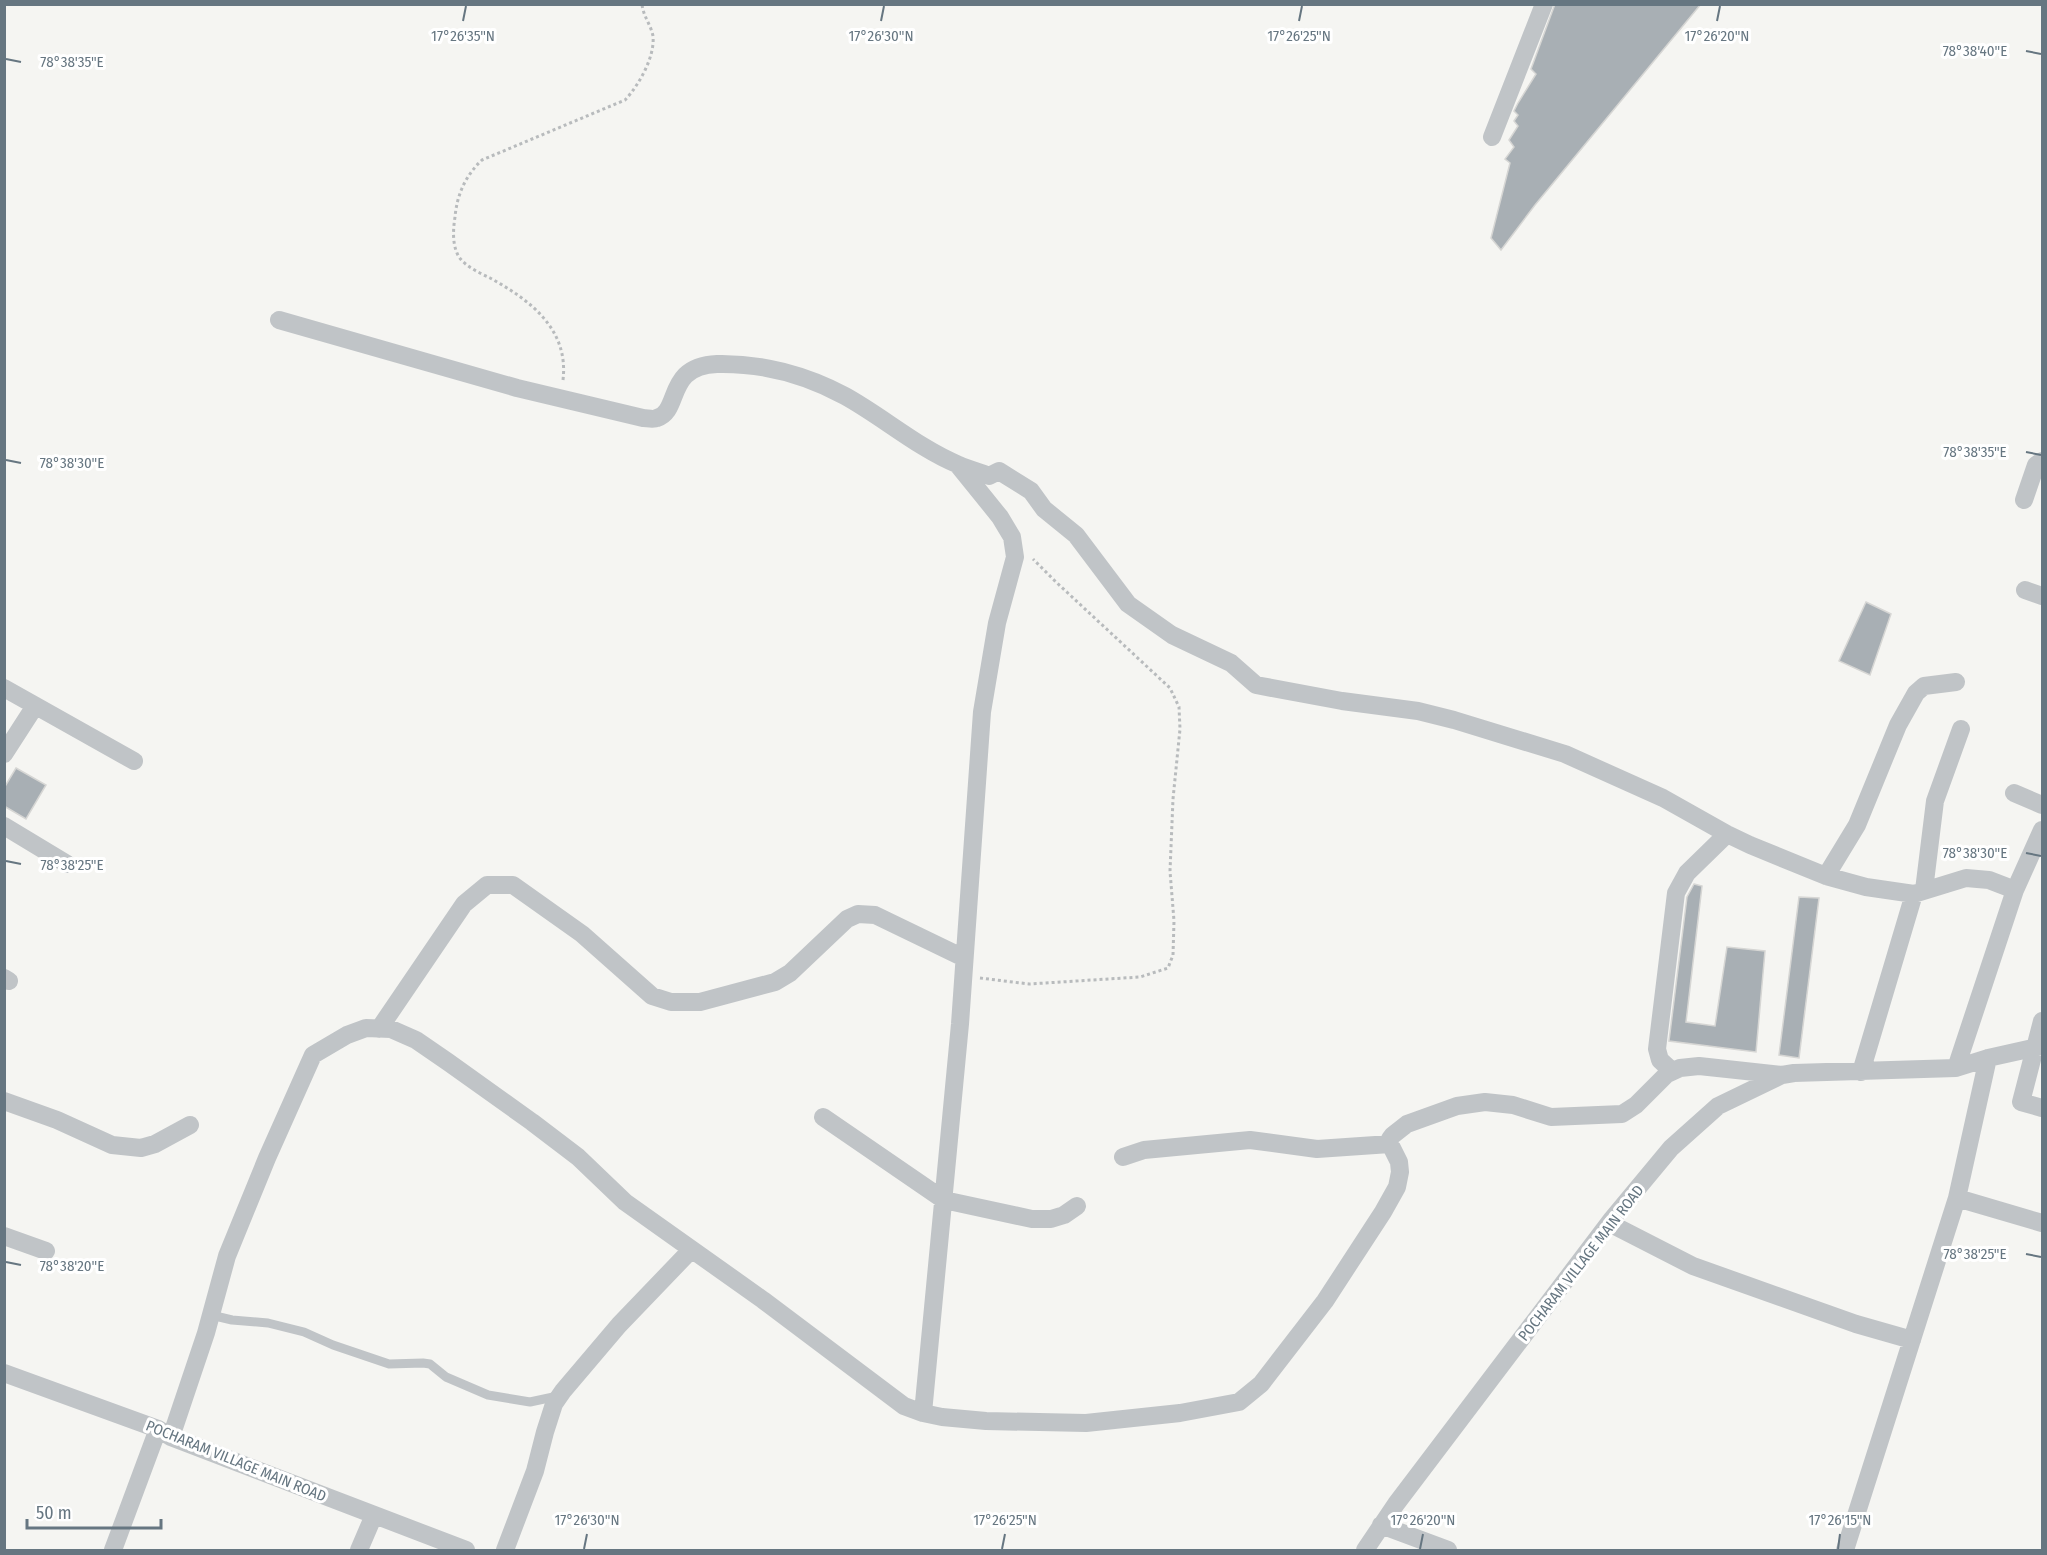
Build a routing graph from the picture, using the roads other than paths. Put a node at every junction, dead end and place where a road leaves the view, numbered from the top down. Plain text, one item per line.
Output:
1 (1544, 4) edge
2 (1492, 137) dead end
3 (279, 320) dead end
4 (2043, 461) edge
5 (957, 465) junction
6 (2024, 500) dead end
7 (2025, 590) dead end
8 (2043, 596) edge
9 (1956, 682) dead end
10 (4, 688) edge
11 (35, 706) junction
12 (1961, 729) dead end
13 (4, 754) edge
14 (134, 762) dead end
15 (2014, 793) dead end
16 (2043, 805) edge
17 (4, 826) edge
18 (2043, 830) edge
19 (1727, 834) junction
20 (67, 864) dead end
21 (1826, 876) junction
22 (2015, 890) junction
23 (1919, 892) junction
24 (964, 958) junction
25 (2043, 1021) edge
26 (379, 1029) junction
27 (2038, 1048) edge
28 (1988, 1058) junction
29 (1956, 1068) junction
30 (1672, 1071) junction
31 (1862, 1072) junction
32 (1782, 1075) junction
33 (4, 1101) edge
34 (2043, 1108) edge
35 (823, 1117) dead end
36 (190, 1125) dead end
37 (1390, 1144) junction
38 (1123, 1157) dead end
39 (1957, 1198) junction
40 (944, 1200) junction
41 (1077, 1206) dead end
42 (1609, 1223) junction
43 (2043, 1223) edge
44 (4, 1236) edge
45 (690, 1250) junction
46 (46, 1251) dead end
47 (211, 1315) junction
48 (1912, 1340) junction
49 (4, 1373) edge
50 (560, 1395) junction
51 (923, 1413) junction
52 (165, 1433) junction
53 (374, 1515) junction
54 (1381, 1526) junction
55 (113, 1551) edge
56 (359, 1551) edge
57 (466, 1551) edge
58 (505, 1551) edge
59 (1365, 1551) edge
60 (1448, 1551) edge
61 (1845, 1551) edge

1 - 2 street
3 - 5 street
4 - 6 street
5 - 19 street
5 - 24 street
7 - 8 street
9 - 21 street
10 - 11 street
11 - 13 street
11 - 14 street
12 - 23 street
15 - 16 street
17 - 20 street
18 - 22 street
19 - 21 street
19 - 30 street
21 - 23 street
22 - 23 street
22 - 29 street
23 - 31 street
24 - 26 street
24 - 40 street
25 - 27 street
26 - 45 street
26 - 47 street
27 - 28 street, POCHARAM VILLAGE MAIN ROAD
27 - 34 street
28 - 29 street, POCHARAM VILLAGE MAIN ROAD
28 - 39 street
29 - 31 street, POCHARAM VILLAGE MAIN ROAD
30 - 32 street
30 - 37 street
31 - 32 street, POCHARAM VILLAGE MAIN ROAD
32 - 42 street, POCHARAM VILLAGE MAIN ROAD
33 - 36 street
35 - 40 street
37 - 38 street
37 - 51 street
39 - 43 street
39 - 48 street
40 - 41 street
40 - 51 street
42 - 48 street
42 - 54 street, POCHARAM VILLAGE MAIN ROAD
44 - 46 street
45 - 50 street
45 - 51 street
47 - 50 lane
47 - 52 street
48 - 61 street
49 - 52 street, POCHARAM VILLAGE MAIN ROAD
50 - 58 street
52 - 53 street, POCHARAM VILLAGE MAIN ROAD
52 - 55 street
53 - 56 street
53 - 57 street, POCHARAM VILLAGE MAIN ROAD
54 - 59 street, POCHARAM VILLAGE MAIN ROAD
54 - 60 street

